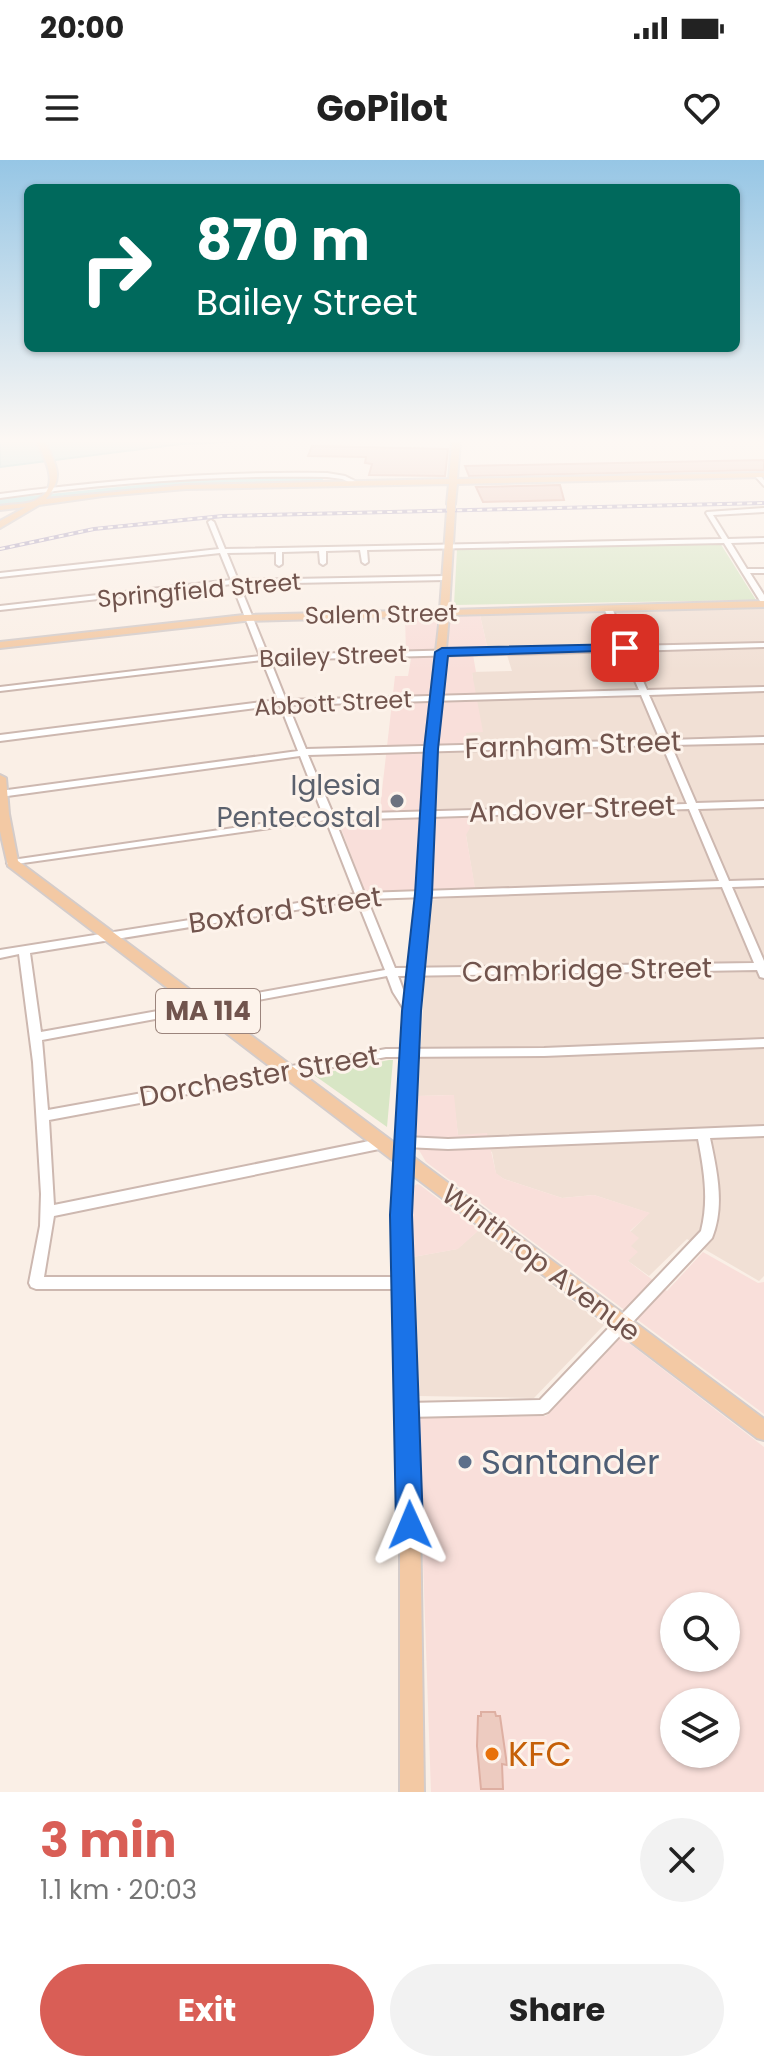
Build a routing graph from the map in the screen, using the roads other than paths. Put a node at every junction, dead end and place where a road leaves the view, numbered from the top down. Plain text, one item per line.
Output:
1 (450, 518) edge
2 (712, 518) edge
3 (211, 522) dead end
4 (727, 540) junction
5 (762, 540) edge
6 (448, 547) junction
7 (363, 548) junction
8 (322, 549) junction
9 (279, 550) junction
10 (222, 551) junction
11 (365, 562) dead end
12 (323, 563) dead end
13 (279, 564) dead end
14 (746, 571) junction
15 (764, 571) edge
16 (0, 575) edge
17 (446, 578) junction
18 (234, 582) junction
19 (764, 603) edge
20 (0, 608) edge
21 (608, 608) junction
22 (444, 612) junction
23 (248, 617) junction
24 (0, 645) edge
25 (764, 645) edge
26 (625, 648) junction
27 (442, 652) junction
28 (265, 657) junction
29 (0, 689) edge
30 (764, 689) edge
31 (644, 692) junction
32 (438, 699) junction
33 (282, 703) junction
34 (0, 738) edge
35 (764, 740) edge
36 (666, 742) junction
37 (431, 749) junction
38 (303, 753) junction
39 (0, 778) edge
40 (1, 794) edge
41 (764, 804) edge
42 (693, 806) junction
43 (429, 813) junction
44 (329, 817) junction
45 (6, 864) edge
46 (764, 883) edge
47 (726, 884) junction
48 (424, 894) junction
49 (361, 896) junction
50 (113, 936) junction
51 (759, 949) edge
52 (24, 950) junction
53 (0, 954) edge
54 (762, 970) edge
55 (391, 972) junction
56 (416, 974) junction
57 (203, 1007) junction
58 (411, 1011) junction
59 (36, 1037) junction
60 (764, 1043) edge
61 (410, 1051) junction
62 (285, 1070) junction
63 (43, 1116) junction
64 (764, 1131) edge
65 (703, 1134) junction
66 (384, 1143) junction
67 (404, 1150) junction
68 (47, 1212) junction
69 (404, 1283) junction
70 (621, 1324) junction
71 (407, 1410) junction
72 (764, 1431) edge
73 (412, 1792) edge

1 - 6 main road
2 - 4 street
3 - 10 street
4 - 5 street
4 - 6 street
4 - 14 street
6 - 7 street
6 - 17 main road
7 - 8 street
7 - 11 street
8 - 9 street
8 - 12 street
9 - 10 street
9 - 13 street
10 - 16 street
10 - 18 street
14 - 15 street
14 - 19 street
17 - 18 street, Springfield Street
17 - 22 main road
18 - 20 street, Springfield Street
18 - 23 street
19 - 21 main road, Salem Street
21 - 22 main road, Salem Street
21 - 26 street
22 - 23 main road, Salem Street
22 - 27 main road
23 - 24 main road, Salem Street
23 - 28 street
25 - 26 street, Bailey Street
26 - 27 street, Bailey Street
26 - 31 street
27 - 28 street, Bailey Street
27 - 32 main road
28 - 29 street, Bailey Street
28 - 33 street
30 - 31 street, Abbott Street
31 - 32 street, Abbott Street
31 - 36 street
32 - 33 street, Abbott Street
32 - 37 main road
33 - 34 street, Abbott Street
33 - 38 street
35 - 36 street, Farnham Street
36 - 37 street, Farnham Street
36 - 42 street
37 - 38 street, Farnham Street
37 - 43 main road
38 - 40 street, Farnham Street
38 - 44 street
39 - 40 main road
40 - 45 main road
41 - 42 street, Andover Street
42 - 43 street, Andover Street
42 - 47 street
43 - 44 street, Andover Street
43 - 48 main road
44 - 45 street, Andover Street
44 - 49 street
45 - 50 main road, Winthrop Avenue / MA 114
46 - 47 street, Boxford Street
47 - 48 street, Boxford Street
47 - 51 street
48 - 49 street, Boxford Street
48 - 56 main road
49 - 50 street, Boxford Street
49 - 55 street
50 - 52 street, Boxford Street
50 - 57 main road, Winthrop Avenue / MA 114
51 - 54 street
52 - 53 street, Boxford Street
52 - 59 street
54 - 56 street, Cambridge Street
55 - 56 street, Cambridge Street
55 - 57 street, Cambridge Street
55 - 58 street
56 - 58 main road
57 - 59 street, Cambridge Street
57 - 62 main road, Winthrop Avenue / MA 114
58 - 61 main road
59 - 63 street
60 - 61 street, Dorchester Street
61 - 62 street, Dorchester Street
61 - 67 main road
62 - 63 street, Dorchester Street
62 - 66 main road, Winthrop Avenue / MA 114
63 - 68 street
64 - 65 street
65 - 67 street
65 - 70 street
66 - 67 main road, Winthrop Avenue / MA 114
66 - 68 street
67 - 69 main road
67 - 70 main road, Winthrop Avenue / MA 114
68 - 69 street
69 - 71 main road
70 - 71 street
70 - 72 main road, Winthrop Avenue / MA 114
71 - 73 main road

